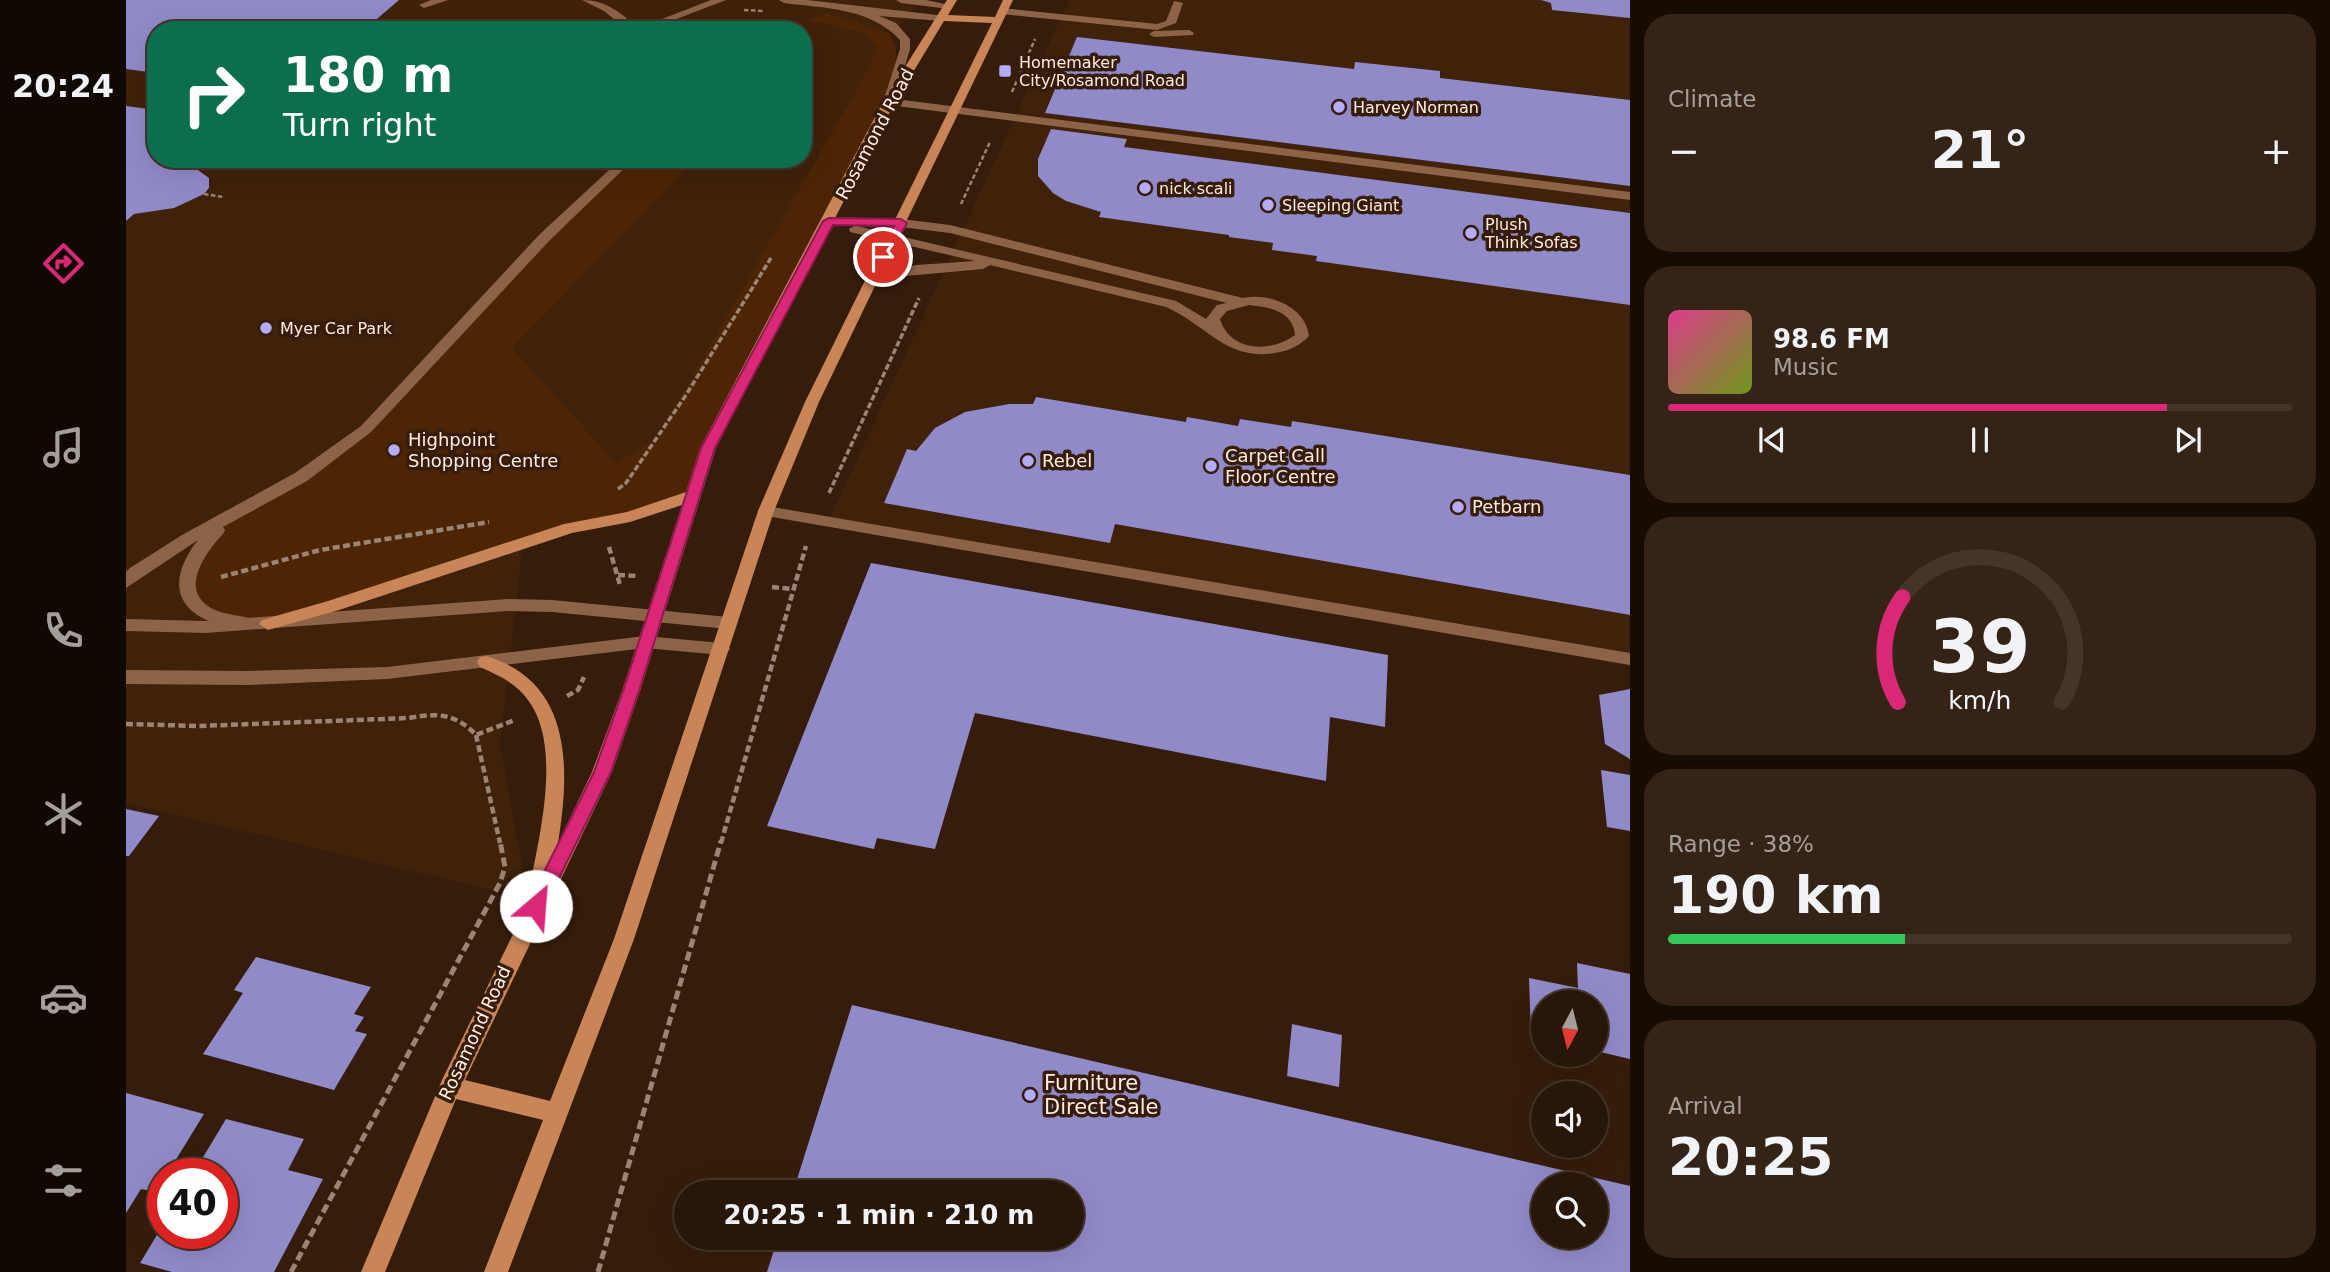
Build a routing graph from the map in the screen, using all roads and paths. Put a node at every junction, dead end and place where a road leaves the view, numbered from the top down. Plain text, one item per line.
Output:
1 (443, 0) edge
2 (587, 0) edge
3 (721, 0) edge
4 (784, 0) edge
5 (901, 0) edge
6 (1008, 0) edge
7 (950, 3) edge
8 (1178, 3) dead end
9 (424, 5) dead end
10 (671, 5) dead end
11 (856, 9) junction
12 (743, 10) dead end
13 (765, 11) dead end
14 (1000, 15) junction
15 (942, 18) junction
16 (623, 21) edge
17 (654, 21) edge
18 (662, 21) edge
19 (1189, 33) dead end
20 (1035, 39) dead end
21 (889, 102) junction
22 (955, 110) junction
23 (1002, 116) junction
24 (618, 168) edge
25 (204, 194) dead end
26 (1630, 196) edge
27 (223, 197) dead end
28 (829, 221) junction
29 (950, 229) junction
30 (897, 231) junction
31 (778, 247) dead end
32 (932, 268) junction
33 (1036, 270) junction
34 (873, 275) junction
35 (1241, 302) junction
36 (1216, 332) junction
37 (616, 490) dead end
38 (691, 496) junction
39 (257, 502) junction
40 (766, 511) junction
41 (815, 519) junction
42 (495, 521) dead end
43 (618, 575) dead end
44 (223, 576) dead end
45 (666, 577) junction
46 (126, 582) edge
47 (741, 584) junction
48 (792, 589) junction
49 (654, 615) junction
50 (728, 623) junction
51 (268, 624) junction
52 (126, 625) edge
53 (645, 642) junction
54 (721, 649) junction
55 (1630, 659) edge
56 (486, 662) junction
57 (126, 677) edge
58 (476, 734) dead end
59 (536, 906) junction
60 (450, 1087) junction
61 (557, 1113) junction
62 (290, 1272) edge
63 (373, 1272) edge
64 (496, 1272) edge
65 (598, 1272) edge

1 - 9 street
2 - 16 street
3 - 18 street
4 - 11 street
5 - 7 street
6 - 14 street
7 - 14 street
7 - 15 street, Rosamond Road
8 - 14 street
10 - 17 street
11 - 15 street
11 - 21 street
12 - 13 path
14 - 15 street
14 - 19 street
14 - 22 street
15 - 21 street, Rosamond Road
20 - 23 path
21 - 22 street
21 - 28 street, Rosamond Road
22 - 23 street
22 - 30 street
23 - 26 street
23 - 29 path
24 - 39 street
25 - 27 path
28 - 30 street
28 - 38 street, Rosamond Road
29 - 30 street
29 - 35 street
30 - 33 street
30 - 34 street
31 - 37 path
32 - 33 street
32 - 34 street
32 - 41 path
33 - 36 street
34 - 40 street
35 - 36 street
35 - 36 street
38 - 45 street, Rosamond Road
38 - 51 street
39 - 46 street
39 - 51 street
40 - 41 street
40 - 47 street
41 - 48 path
41 - 55 street
42 - 44 path
43 - 45 path
45 - 49 street, Rosamond Road
47 - 48 path
47 - 50 street
48 - 65 path
49 - 50 street
49 - 51 street
49 - 53 street, Rosamond Road
50 - 54 street
51 - 52 street
53 - 54 street
53 - 56 street
53 - 59 street, Rosamond Road
54 - 61 street
56 - 57 street
56 - 59 street
58 - 62 path
59 - 60 street, Rosamond Road
60 - 61 street
60 - 63 street, Rosamond Road
61 - 64 street

